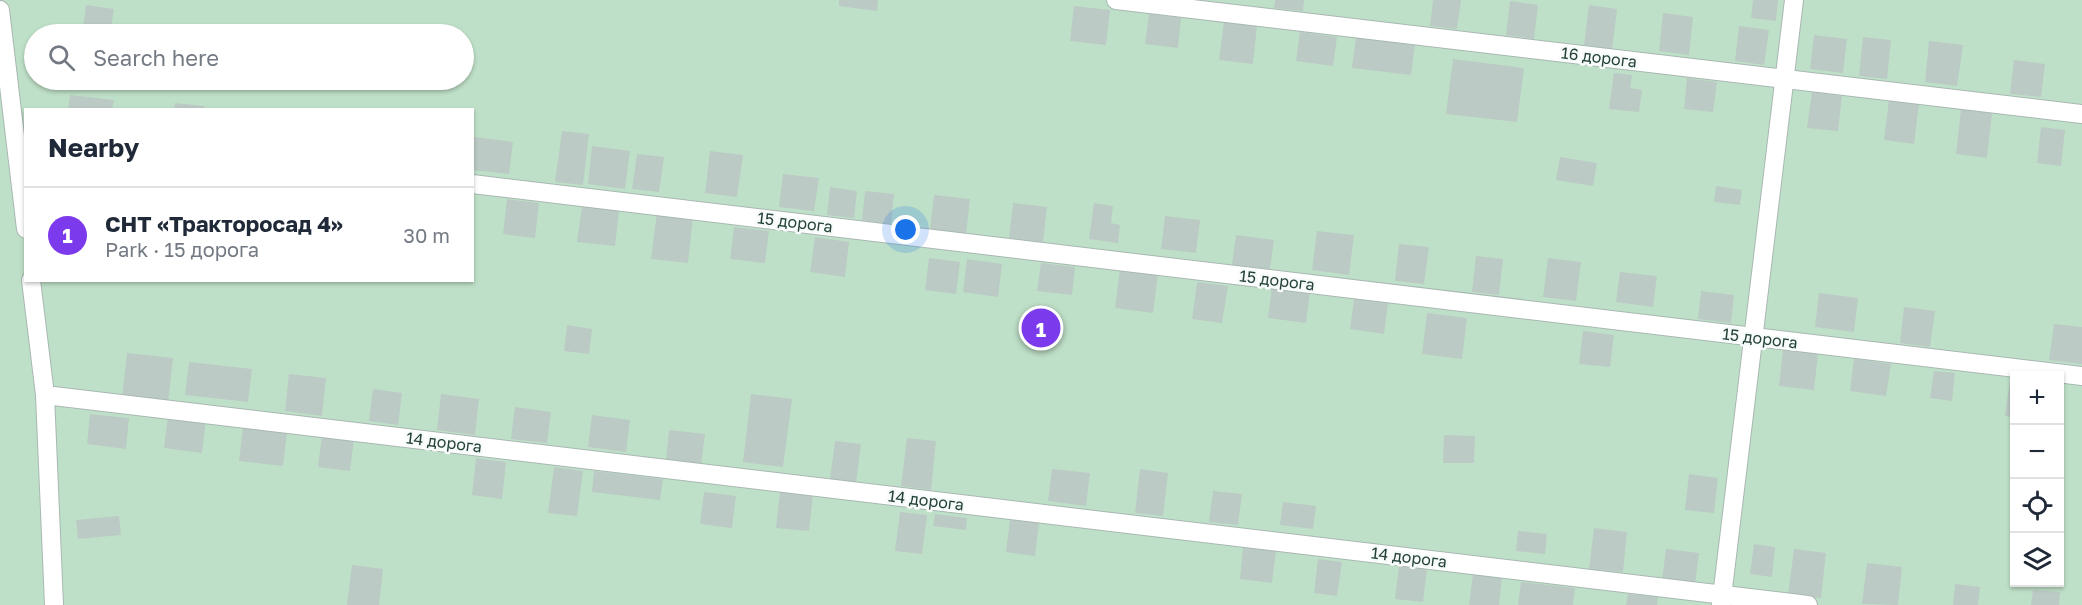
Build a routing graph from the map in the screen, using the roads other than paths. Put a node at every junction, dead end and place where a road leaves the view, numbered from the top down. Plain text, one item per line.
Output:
1 (1116, 0) edge
2 (1794, 0) edge
3 (0, 10) edge
4 (1783, 79) junction
5 (2082, 114) edge
6 (20, 130) edge
7 (474, 184) edge
8 (24, 196) edge
9 (32, 282) edge
10 (1752, 337) junction
11 (2082, 376) edge
12 (45, 395) junction
13 (1721, 600) edge
14 (54, 605) edge
15 (1808, 605) edge

1 - 4 street, 16 дорога
2 - 4 street
3 - 6 street
4 - 5 street, 16 дорога
4 - 10 street
6 - 8 street
7 - 10 street, 15 дорога
9 - 12 street
10 - 11 street, 15 дорога
10 - 13 street
12 - 13 street, 14 дорога
12 - 14 street
13 - 15 street, 14 дорога

